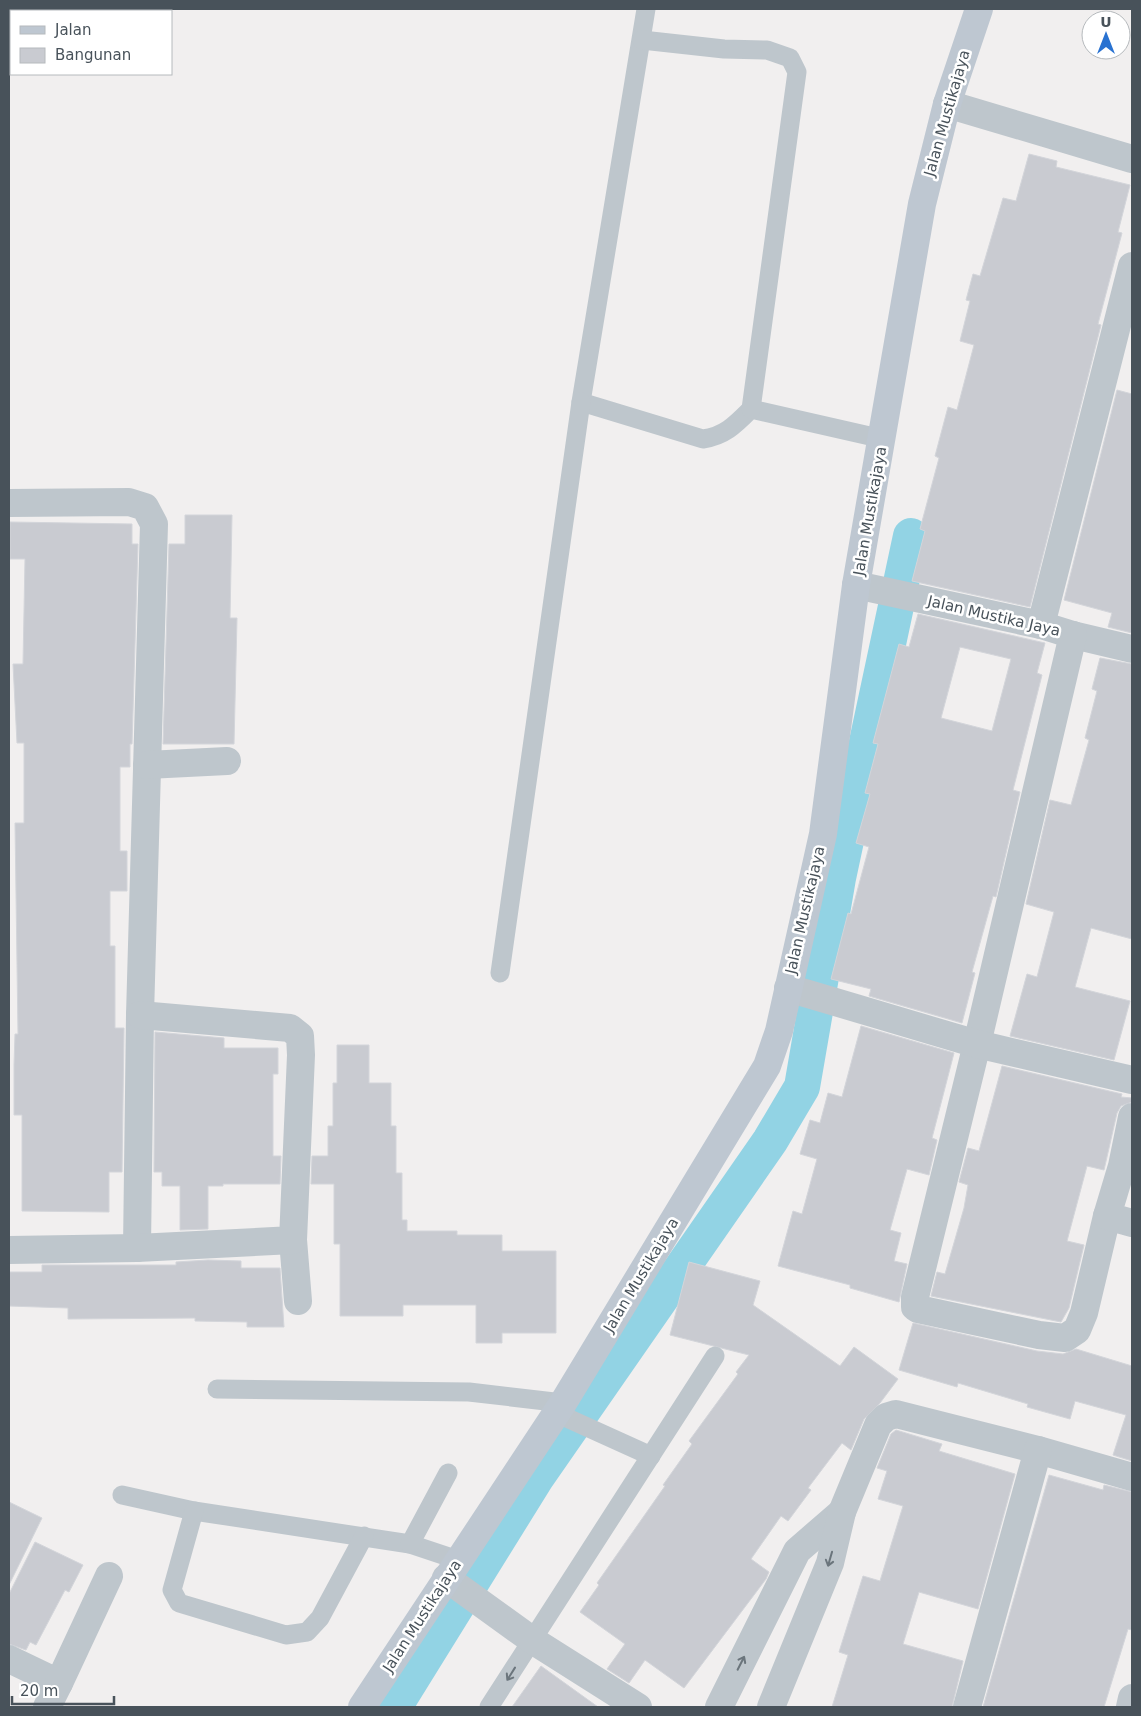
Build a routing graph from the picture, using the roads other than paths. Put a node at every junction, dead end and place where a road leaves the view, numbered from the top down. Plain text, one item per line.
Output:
1 (646, 9) edge
2 (979, 9) edge
3 (642, 40) junction
4 (947, 104) junction
5 (1132, 159) edge
6 (1132, 266) edge
7 (581, 402) junction
8 (751, 409) junction
9 (883, 439) junction
10 (9, 503) edge
11 (856, 584) junction
12 (1042, 625) junction
13 (1072, 635) junction
14 (1132, 649) edge
15 (227, 761) dead end
16 (147, 765) junction
17 (500, 973) dead end
18 (788, 988) junction
19 (140, 1015) junction
20 (977, 1044) junction
21 (1132, 1080) edge
22 (1132, 1117) edge
23 (1120, 1219) edge
24 (292, 1240) junction
25 (137, 1248) junction
26 (9, 1250) edge
27 (298, 1301) dead end
28 (715, 1356) dead end
29 (217, 1389) dead end
30 (560, 1408) junction
31 (1038, 1450) junction
32 (651, 1456) junction
33 (448, 1474) dead end
34 (1132, 1477) edge
35 (122, 1495) dead end
36 (194, 1511) junction
37 (842, 1512) junction
38 (364, 1536) junction
39 (410, 1544) junction
40 (452, 1569) junction
41 (109, 1576) dead end
42 (532, 1640) junction
43 (9, 1659) edge
44 (60, 1683) junction
45 (1132, 1698) edge
46 (47, 1707) edge
47 (362, 1707) edge
48 (490, 1707) edge
49 (638, 1707) edge
50 (719, 1707) edge
51 (771, 1707) edge
52 (967, 1707) edge
53 (1130, 1707) edge

1 - 3 lane
2 - 4 main road, Jalan Mustikajaya
3 - 7 lane
3 - 8 lane
4 - 5 street
4 - 9 main road, Jalan Mustikajaya
6 - 12 street
7 - 8 lane
7 - 17 lane
8 - 9 lane
9 - 11 main road, Jalan Mustikajaya
10 - 16 street
11 - 12 street, Jalan Mustika Jaya
11 - 18 main road, Jalan Mustikajaya
12 - 13 street, Jalan Mustika Jaya
13 - 14 street, Jalan Mustika Jaya
13 - 20 street
15 - 16 street
16 - 19 street
18 - 20 street
18 - 30 main road, Jalan Mustikajaya
19 - 24 street
19 - 25 street
20 - 21 street
20 - 23 street
22 - 23 street
24 - 25 street
24 - 27 street
25 - 26 street
28 - 32 lane
29 - 30 lane
30 - 32 lane
30 - 40 main road, Jalan Mustikajaya
31 - 34 street
31 - 37 street
31 - 52 street
32 - 42 lane
33 - 39 lane
35 - 36 lane
36 - 38 lane
36 - 38 lane
50 -> 37 street
37 -> 51 street
38 - 39 lane
39 - 40 lane
40 - 42 street
40 - 47 main road, Jalan Mustikajaya
41 - 44 street
42 -> 48 lane
42 - 49 street
43 - 44 street
44 - 46 street
45 - 53 street

